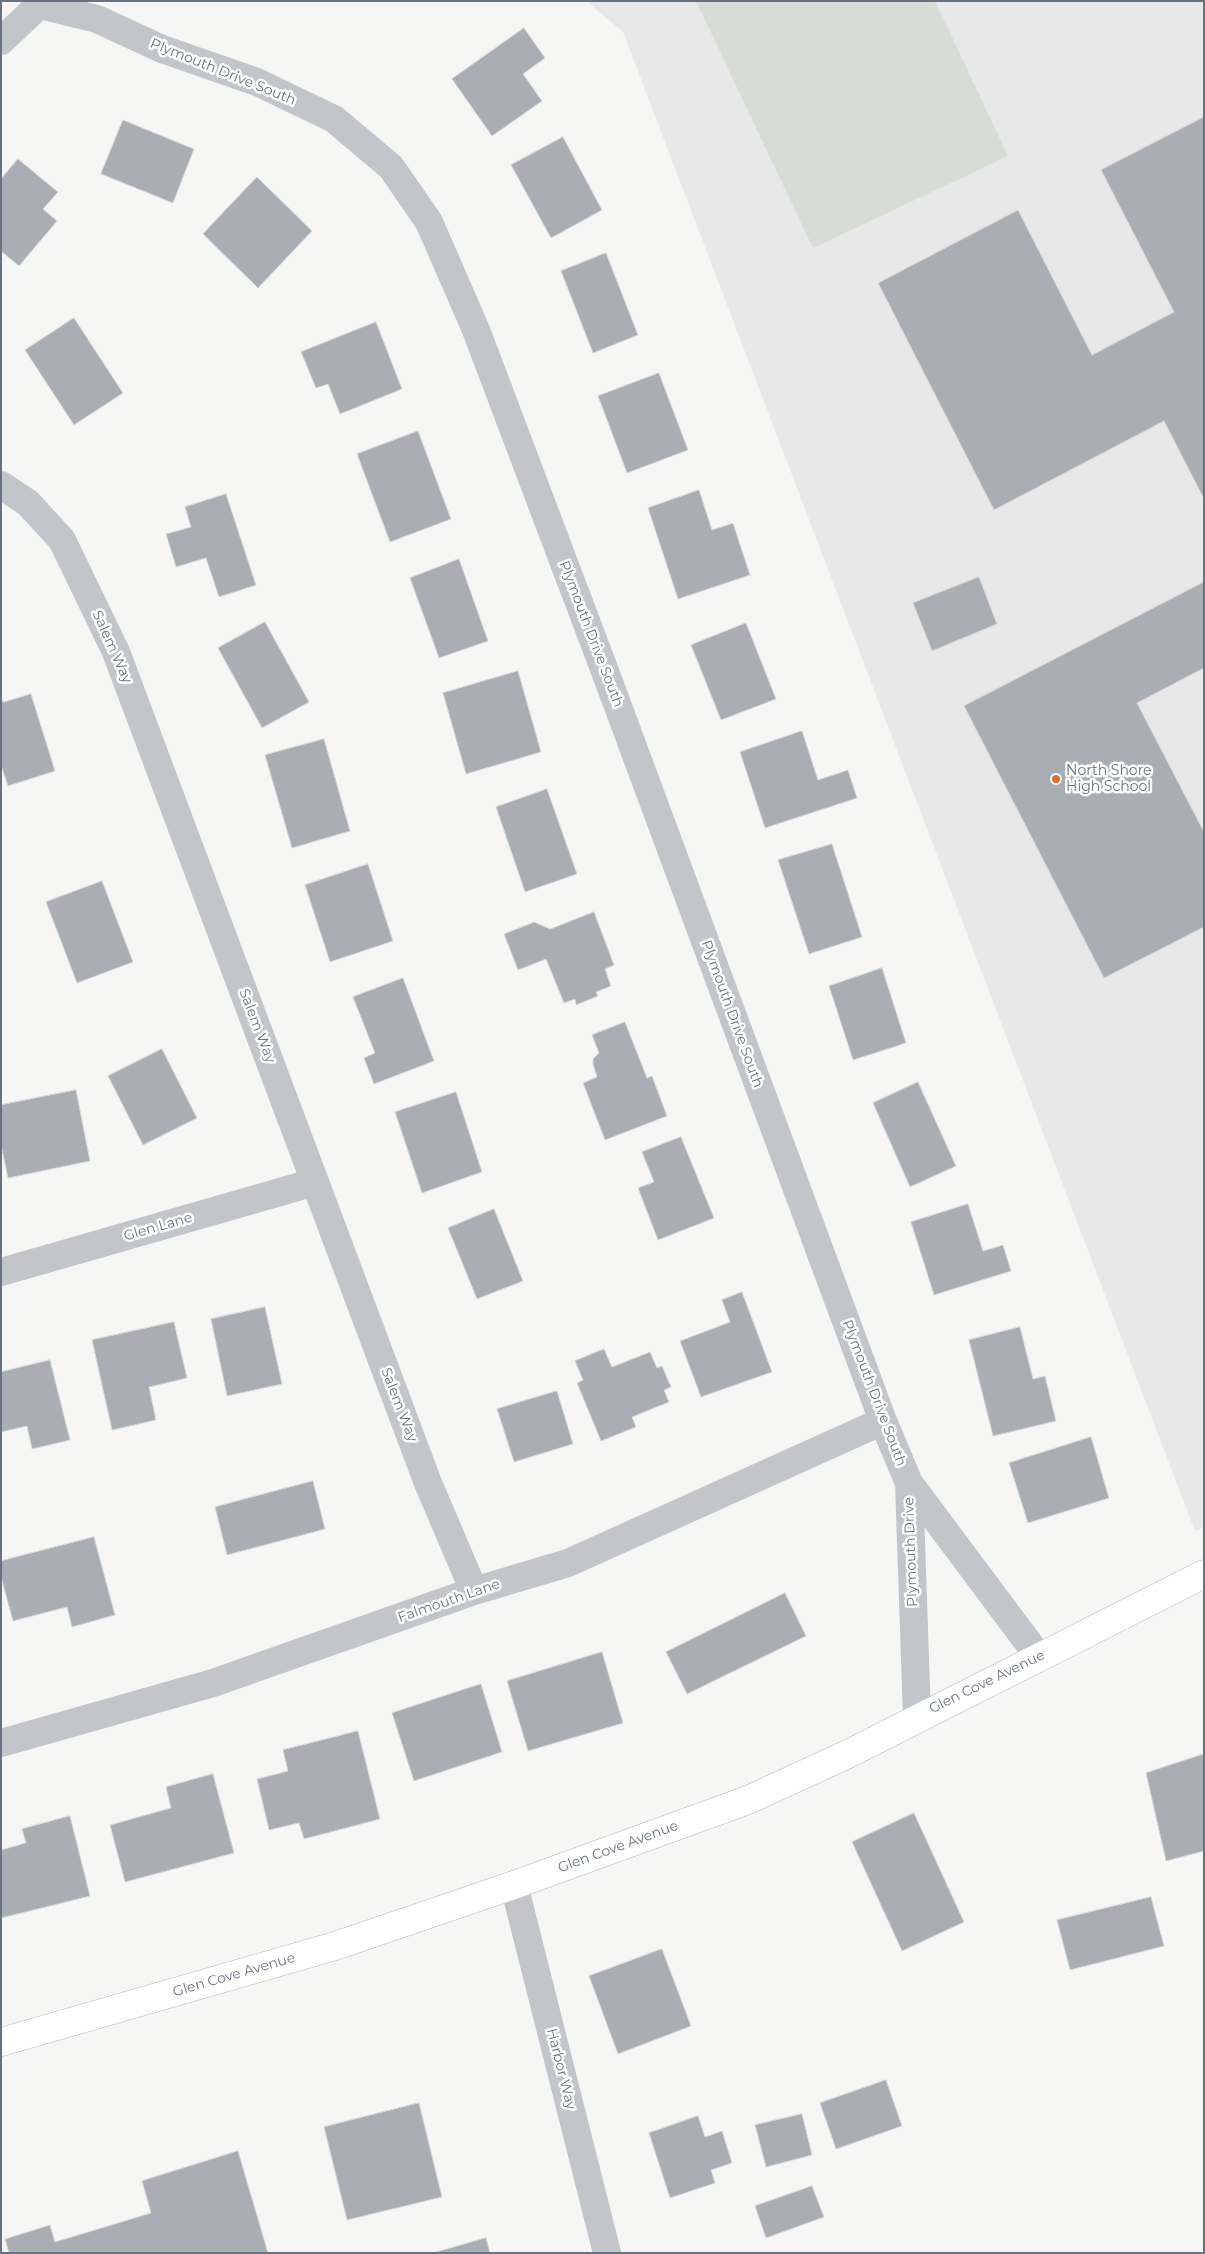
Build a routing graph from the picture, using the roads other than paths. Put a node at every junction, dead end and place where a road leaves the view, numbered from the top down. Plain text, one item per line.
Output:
1 (37, 3) edge
2 (1, 41) edge
3 (1, 485) edge
4 (315, 1182) junction
5 (1, 1272) edge
6 (883, 1420) junction
7 (909, 1484) junction
8 (1204, 1574) edge
9 (474, 1591) junction
10 (1038, 1657) junction
11 (917, 1717) junction
12 (1, 1742) edge
13 (514, 1885) junction
14 (1, 2042) edge
15 (607, 2253) edge

1 - 2 street
1 - 6 street, Plymouth Drive South
3 - 4 street, Salem Way
4 - 5 street, Glen Lane
4 - 9 street, Salem Way
6 - 7 street, Plymouth Drive South
6 - 9 street, Falmouth Lane
7 - 10 street, Plymouth Drive
7 - 11 street, Plymouth Drive
8 - 10 main road, Glen Cove Avenue
9 - 12 street, Falmouth Lane
10 - 11 main road, Glen Cove Avenue
11 - 13 main road, Glen Cove Avenue
13 - 14 main road, Glen Cove Avenue
13 - 15 street, Harbor Way

